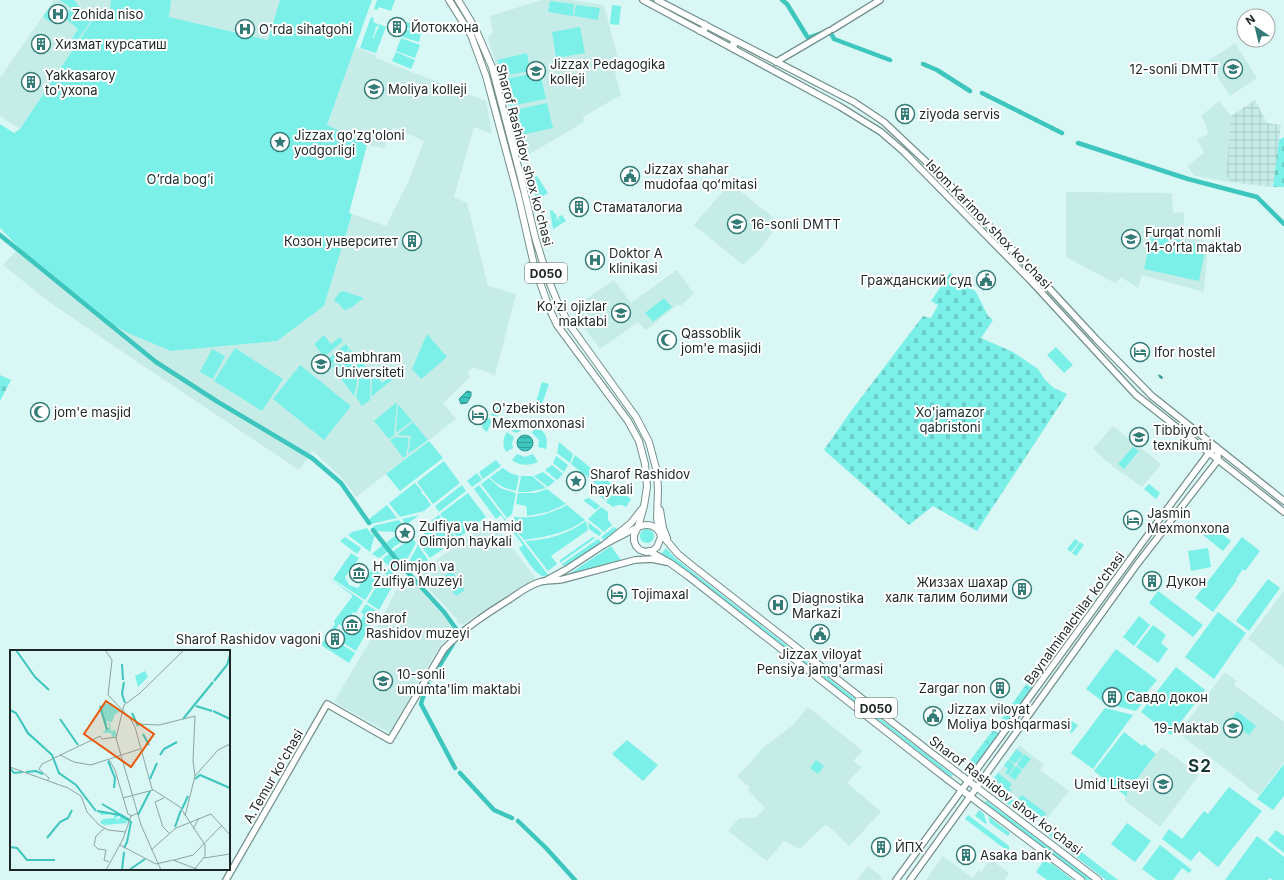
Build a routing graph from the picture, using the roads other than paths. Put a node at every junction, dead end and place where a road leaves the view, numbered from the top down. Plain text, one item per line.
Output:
1 (449, 0) edge
2 (458, 0) edge
3 (642, 0) edge
4 (657, 0) edge
5 (880, 0) edge
6 (704, 24) junction
7 (700, 31) junction
8 (737, 42) junction
9 (734, 49) junction
10 (776, 62) junction
11 (510, 138) junction
12 (503, 139) junction
13 (1036, 274) junction
14 (1030, 280) junction
15 (1063, 303) junction
16 (1056, 309) junction
17 (1214, 447) junction
18 (1209, 453) junction
19 (1224, 454) junction
20 (1218, 460) junction
21 (658, 490) junction
22 (1284, 501) edge
23 (644, 506) junction
24 (1284, 512) edge
25 (638, 527) junction
26 (659, 531) junction
27 (605, 544) junction
28 (649, 552) junction
29 (678, 554) junction
30 (635, 560) junction
31 (670, 563) junction
32 (543, 582) junction
33 (968, 781) junction
34 (976, 787) junction
35 (962, 790) junction
36 (970, 796) junction
37 (226, 880) edge
38 (896, 880) edge
39 (910, 880) edge
40 (1082, 880) edge
41 (1098, 880) edge

1 - 12 main road, Sharof Rashidov shox ko'chasi / D050
2 - 11 main road, Sharof Rashidov shox ko'chasi / D050
3 - 7 main road, Islom Karimov shox ko'chasi
4 - 6 main road, Islom Karimov shox ko'chasi
5 - 10 main road
6 - 7 main road
6 - 8 main road, Islom Karimov shox ko'chasi
7 - 9 main road, Islom Karimov shox ko'chasi
8 - 9 main road
8 - 10 main road, Islom Karimov shox ko'chasi
9 - 14 main road, Islom Karimov shox ko'chasi
10 - 13 main road, Islom Karimov shox ko'chasi
11 - 12 main road
11 - 21 main road, Sharof Rashidov shox ko'chasi / D050
12 - 23 main road, Sharof Rashidov shox ko'chasi / D050
13 - 14 main road
13 - 15 main road, Islom Karimov shox ko'chasi
14 - 16 main road, Islom Karimov shox ko'chasi
15 - 16 main road
15 - 17 main road, Islom Karimov shox ko'chasi
16 - 18 main road, Islom Karimov shox ko'chasi
17 - 18 main road, Baynalminalchilar ko’chasi
17 - 19 main road, Islom Karimov shox ko'chasi
17 - 20 main road
18 - 20 main road, Islom Karimov shox ko'chasi
18 - 33 main road, Baynalminalchilar ko’chasi
19 - 20 main road, Baynalminalchilar ko’chasi
19 - 22 main road, Islom Karimov shox ko'chasi
20 - 24 main road, Islom Karimov shox ko'chasi
20 - 34 main road, Baynalminalchilar ko’chasi
21 - 26 main road, Sharof Rashidov shox ko'chasi / D050
21 - 29 main road, D050
23 - 25 main road, Sharof Rashidov shox ko'chasi / D050
23 - 27 main road
25 - 26 main road
25 - 27 main road
25 - 28 main road, Sharof Rashidov shox ko'chasi / D050
26 - 28 main road, Sharof Rashidov shox ko'chasi / D050
26 - 29 main road, Sharof Rashidov shox ko'chasi / D050
27 - 32 main road
28 - 30 main road
28 - 31 main road, Sharof Rashidov shox ko'chasi / D050
29 - 33 main road, Sharof Rashidov shox ko'chasi / D050
30 - 31 main road
30 - 32 main road
31 - 35 main road, Sharof Rashidov shox ko'chasi / D050
32 - 37 main road, A.Temur ko'chasi
33 - 34 main road, Sharof Rashidov shox ko'chasi / D050
33 - 35 main road, Baynalminalchilar ko’chasi
34 - 36 main road, Baynalminalchilar ko’chasi
34 - 41 main road, Sharof Rashidov shox ko'chasi / D050
35 - 36 main road, Sharof Rashidov shox ko'chasi / D050
35 - 38 main road, Baynalminalchilar ko’chasi
36 - 39 main road, Baynalminalchilar ko’chasi
36 - 40 main road, Sharof Rashidov shox ko'chasi / D050

